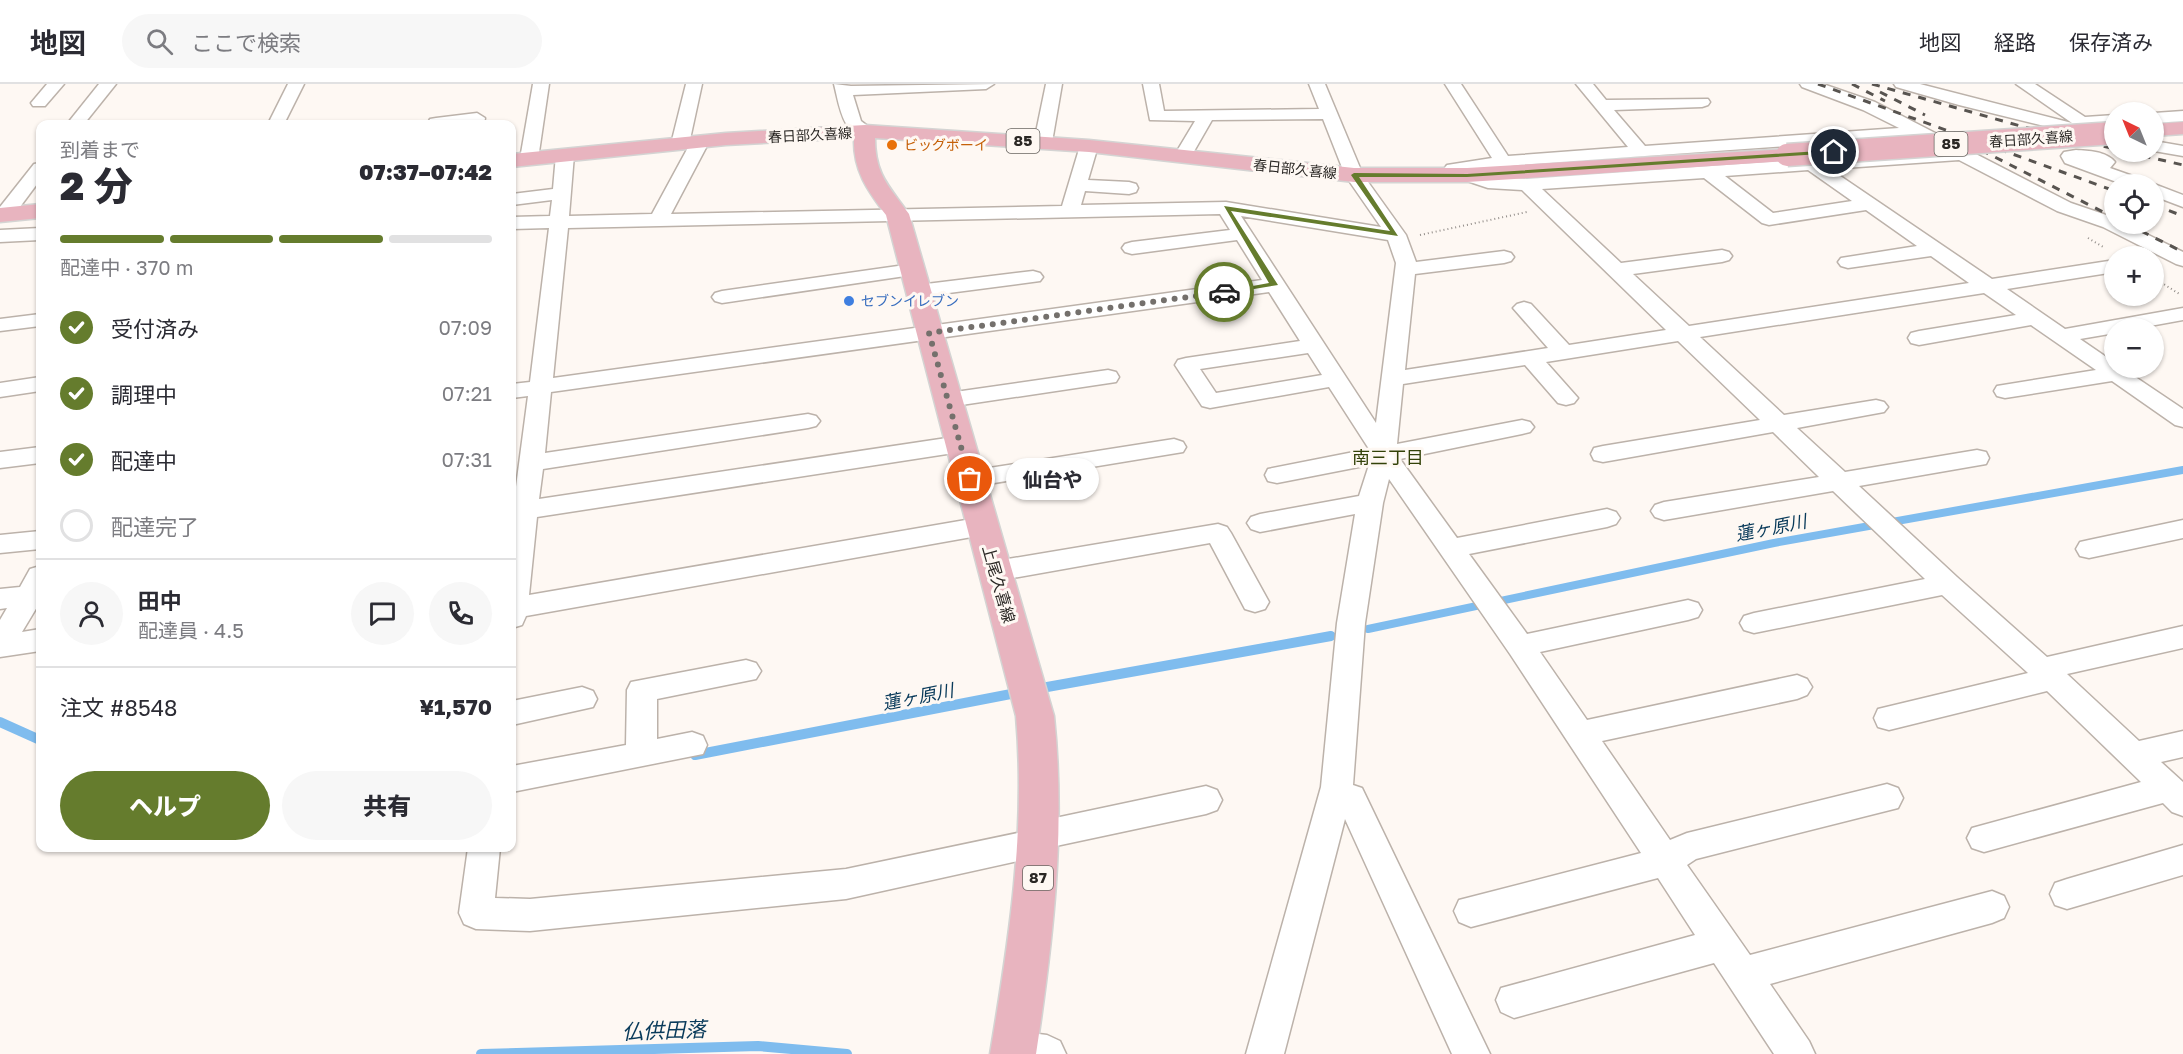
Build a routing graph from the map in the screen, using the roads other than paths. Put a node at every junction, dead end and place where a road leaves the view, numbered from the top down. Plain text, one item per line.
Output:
1 (56, 84) edge
2 (108, 84) edge
3 (296, 84) edge
4 (541, 84) edge
5 (694, 84) edge
6 (986, 84) edge
7 (1054, 84) edge
8 (1151, 84) edge
9 (1317, 84) edge
10 (1452, 84) edge
11 (1584, 84) edge
12 (1808, 84) edge
13 (1903, 84) edge
14 (2024, 84) edge
15 (843, 88) edge
16 (1702, 102) dead end
17 (39, 103) dead end
18 (1602, 105) junction
19 (1328, 114) junction
20 (1207, 116) junction
21 (2183, 116) edge
22 (2164, 117) edge
23 (78, 120) edge
24 (278, 120) edge
25 (461, 120) edge
26 (477, 120) edge
27 (2104, 122) edge
28 (2083, 127) junction
29 (2183, 128) edge
30 (2164, 129) edge
31 (865, 131) junction
32 (1920, 132) junction
33 (2104, 133) edge
34 (2104, 135) edge
35 (2183, 141) edge
36 (1043, 142) junction
37 (690, 143) junction
38 (2164, 143) edge
39 (1089, 146) junction
40 (2164, 146) edge
41 (2183, 151) edge
42 (1641, 152) junction
43 (1964, 154) junction
44 (565, 155) junction
45 (1183, 156) junction
46 (520, 160) edge
47 (1503, 162) junction
48 (1812, 165) junction
49 (2099, 170) dead end
50 (1709, 173) junction
51 (36, 174) edge
52 (2110, 174) edge
53 (1354, 175) junction
54 (1467, 176) junction
55 (1423, 177) junction
56 (1078, 185) junction
57 (1527, 185) junction
58 (1129, 188) dead end
59 (562, 193) junction
60 (2164, 194) edge
61 (516, 199) edge
62 (2183, 201) edge
63 (1871, 204) junction
64 (1226, 208) junction
65 (1070, 211) junction
66 (36, 212) edge
67 (897, 214) junction
68 (658, 220) junction
69 (1, 222) edge
70 (559, 222) junction
71 (516, 224) edge
72 (36, 233) edge
73 (1242, 234) junction
74 (1396, 234) junction
75 (1132, 248) dead end
76 (1935, 249) junction
77 (1722, 256) dead end
78 (1504, 257) dead end
79 (2180, 259) edge
80 (2164, 260) edge
81 (1848, 262) dead end
82 (2104, 268) edge
83 (1405, 269) junction
84 (1615, 270) junction
85 (1033, 278) dead end
86 (915, 280) junction
87 (1274, 285) junction
88 (1989, 286) junction
89 (722, 297) dead end
90 (1524, 308) dead end
91 (2183, 314) edge
92 (2036, 318) junction
93 (36, 320) edge
94 (0, 325) edge
95 (1682, 332) junction
96 (929, 333) junction
97 (2062, 336) junction
98 (1918, 338) dead end
99 (1314, 345) junction
100 (1563, 351) junction
101 (1530, 357) junction
102 (2104, 366) edge
103 (2104, 376) edge
104 (1108, 377) dead end
105 (2122, 378) edge
106 (1336, 379) junction
107 (1393, 379) junction
108 (36, 385) edge
109 (540, 387) junction
110 (0, 390) edge
111 (516, 390) edge
112 (2004, 391) dead end
113 (2183, 393) edge
114 (1566, 398) dead end
115 (2152, 398) junction
116 (948, 400) junction
117 (1876, 407) dead end
118 (2183, 420) edge
119 (808, 421) dead end
120 (1778, 425) junction
121 (1522, 427) dead end
122 (960, 444) junction
123 (1174, 447) dead end
124 (1384, 454) junction
125 (1603, 454) dead end
126 (36, 456) edge
127 (1977, 458) dead end
128 (0, 460) edge
129 (525, 467) edge
130 (1277, 475) dead end
131 (970, 479) junction
132 (1839, 482) junction
133 (1370, 503) junction
134 (526, 510) junction
135 (1664, 511) dead end
136 (1607, 518) dead end
137 (1260, 523) dead end
138 (983, 526) junction
139 (2183, 529) edge
140 (36, 540) edge
141 (0, 544) edge
142 (1452, 548) junction
143 (2089, 549) dead end
144 (516, 554) edge
145 (996, 571) junction
146 (1947, 584) junction
147 (35, 586) edge
148 (0, 599) edge
149 (1254, 602) dead end
150 (1688, 610) dead end
151 (516, 612) edge
152 (1754, 623) dead end
153 (2183, 638) edge
154 (36, 641) edge
155 (0, 646) edge
156 (1520, 646) junction
157 (746, 671) dead end
158 (2047, 674) junction
159 (1797, 687) dead end
160 (582, 699) dead end
161 (516, 712) edge
162 (1889, 718) dead end
163 (1578, 734) junction
164 (2183, 744) edge
165 (692, 745) dead end
166 (640, 755) junction
167 (2134, 755) junction
168 (516, 778) edge
169 (2176, 795) edge
170 (1351, 798) dead end
171 (1887, 798) dead end
172 (1206, 800) dead end
173 (1041, 838) junction
174 (1984, 838) dead end
175 (483, 852) edge
176 (2183, 860) edge
177 (1666, 861) junction
178 (2067, 894) dead end
179 (1992, 907) dead end
180 (1471, 911) dead end
181 (1723, 944) junction
182 (1743, 974) junction
183 (1514, 1000) dead end
184 (1025, 1053) edge
185 (1265, 1054) edge
186 (1471, 1054) edge
187 (1796, 1054) edge

1 - 17 street
2 - 23 street
3 - 24 street
4 - 46 street
5 - 37 street
6 - 15 street
7 - 36 street
8 - 20 street
9 - 19 street
10 - 47 street
11 - 18 street
12 - 32 street
13 - 28 street
14 - 28 street
15 - 31 street
16 - 18 street
18 - 42 street
19 - 20 street
19 - 53 street
20 - 45 street
21 - 22 street
25 - 26 street
27 - 28 street
28 - 33 street
29 - 30 main road
31 - 36 main road, 春日部久喜線 / 85
31 - 37 main road, 春日部久喜線 / 85
31 - 67 main road, 上尾久喜線 / 87
32 - 42 street
32 - 43 street
34 - 54 main road, 春日部久喜線 / 85, bridge
35 - 38 street
36 - 39 main road, 春日部久喜線 / 85
37 - 44 main road, 春日部久喜線 / 85
37 - 68 street
39 - 45 main road, 春日部久喜線 / 85
39 - 56 street
40 - 41 street
42 - 47 street
43 - 48 street
43 - 79 street
44 - 46 main road, 春日部久喜線 / 85
44 - 59 street
45 - 53 main road, 春日部久喜線 / 85
47 - 55 street
48 - 50 street
48 - 63 street
49 - 52 street
50 - 57 street
50 - 63 street
51 - 69 street
53 - 55 main road, 春日部久喜線 / 85
53 - 74 street
54 - 55 main road, 春日部久喜線 / 85
54 - 57 street
56 - 58 street
56 - 65 street
57 - 84 street
59 - 61 street
59 - 70 street
60 - 62 street
63 - 76 street
64 - 65 street
64 - 73 street
64 - 74 street
65 - 67 street
66 - 69 main road
67 - 68 street
67 - 86 main road, 上尾久喜線 / 87
68 - 70 street
69 - 72 street
70 - 71 street
70 - 109 street
73 - 75 street
73 - 87 street
74 - 83 street
76 - 81 street
76 - 88 street
77 - 84 street
78 - 83 street
79 - 80 street
82 - 88 street
83 - 107 street
84 - 95 street
85 - 86 street
86 - 89 street
86 - 96 main road, 上尾久喜線 / 87
87 - 96 street
87 - 99 street
88 - 92 street
88 - 95 street
90 - 100 street
91 - 97 street
92 - 97 street
92 - 98 street
93 - 94 street
95 - 100 street
95 - 120 street
96 - 109 street
96 - 116 main road, 上尾久喜線 / 87
97 - 102 street
99 - 106 street
99 - 106 street
100 - 101 street
101 - 107 street
101 - 114 street
103 - 112 street
104 - 116 street
105 - 115 street
106 - 124 street
107 - 124 street
108 - 110 street
109 - 111 street
109 - 129 street
113 - 115 street
115 - 118 street
116 - 122 main road, 上尾久喜線 / 87
117 - 120 street
119 - 129 street
120 - 125 street
120 - 132 street
121 - 124 street
122 - 131 main road, 上尾久喜線 / 87
122 - 134 street
123 - 131 street
124 - 130 street
124 - 133 street
124 - 142 street
126 - 128 street
127 - 132 street
129 - 134 street
131 - 138 main road, 上尾久喜線 / 87
132 - 135 street
132 - 146 street
133 - 137 street
133 - 185 street
134 - 144 street
136 - 142 street
138 - 145 main road, 上尾久喜線 / 87
138 - 151 street
139 - 143 street
140 - 141 street
142 - 156 street
145 - 149 street
145 - 173 main road, 上尾久喜線 / 87
146 - 152 street
146 - 158 street
147 - 148 street
147 - 155 street
150 - 156 street
153 - 158 street
154 - 155 street
156 - 163 street
157 - 166 street
158 - 162 street
158 - 167 street
159 - 163 street
160 - 161 street
163 - 177 street
164 - 167 street
165 - 166 street
166 - 168 street
167 - 169 street
169 - 174 street
170 - 186 street
171 - 177 street
172 - 173 street
173 - 175 street
173 - 184 main road, 上尾久喜線 / 87
176 - 178 street
177 - 180 street
177 - 181 street
179 - 182 street
181 - 182 street
181 - 183 street
182 - 187 street

